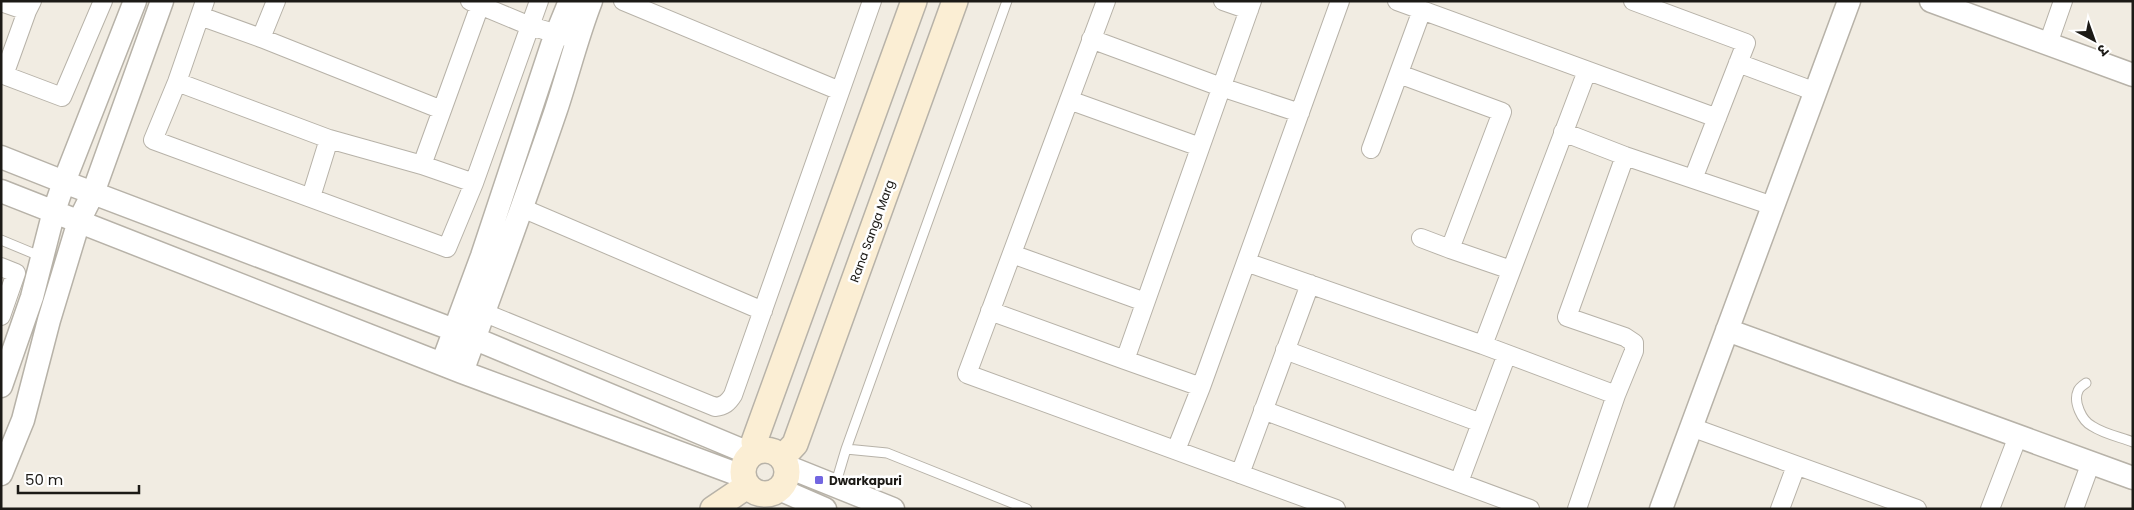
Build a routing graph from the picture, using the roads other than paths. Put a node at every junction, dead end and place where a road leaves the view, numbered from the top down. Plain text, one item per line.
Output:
1 (103, 1) edge
2 (135, 1) edge
3 (162, 1) edge
4 (276, 1) edge
5 (539, 1) edge
6 (570, 1) edge
7 (591, 1) edge
8 (623, 1) edge
9 (872, 1) edge
10 (914, 1) edge
11 (955, 1) edge
12 (1006, 1) edge
13 (1106, 1) edge
14 (1223, 1) edge
15 (1340, 1) edge
16 (1397, 1) edge
17 (1633, 1) edge
18 (1849, 1) edge
19 (1931, 1) edge
20 (2063, 1) edge
21 (1, 2) edge
22 (475, 3) edge
23 (1250, 5) edge
24 (29, 6) edge
25 (1970, 8) edge
26 (203, 9) edge
27 (1422, 10) junction
28 (530, 26) junction
29 (567, 37) junction
30 (261, 38) junction
31 (1092, 39) junction
32 (2048, 44) junction
33 (1738, 63) junction
34 (1587, 70) junction
35 (1399, 74) junction
36 (3, 75) edge
37 (2133, 75) edge
38 (177, 82) junction
39 (1221, 87) junction
40 (840, 91) junction
41 (1816, 92) junction
42 (1069, 100) junction
43 (442, 110) junction
44 (1300, 113) junction
45 (1716, 118) junction
46 (1563, 132) junction
47 (329, 139) junction
48 (1200, 147) junction
49 (1371, 149) dead end
50 (1625, 156) junction
51 (1, 157) edge
52 (422, 165) junction
53 (1693, 178) junction
54 (64, 182) junction
55 (474, 183) junction
56 (1, 191) edge
57 (93, 193) junction
58 (311, 197) junction
59 (1773, 206) junction
60 (522, 208) junction
61 (54, 212) junction
62 (79, 221) junction
63 (1421, 238) dead end
64 (1, 240) edge
65 (1450, 249) junction
66 (1012, 254) junction
67 (42, 257) junction
68 (1246, 262) junction
69 (1, 268) edge
70 (1511, 270) junction
71 (1310, 284) junction
72 (11, 288) junction
73 (32, 297) junction
74 (1145, 302) junction
75 (763, 311) junction
76 (990, 311) junction
77 (485, 313) junction
78 (1, 316) edge
79 (454, 330) junction
80 (1727, 330) junction
81 (475, 338) junction
82 (1483, 345) junction
83 (1286, 350) junction
84 (1507, 354) junction
85 (1124, 360) junction
86 (452, 368) junction
87 (2086, 383) dead end
88 (1, 386) edge
89 (1201, 387) junction
90 (1616, 395) junction
91 (1263, 410) junction
92 (1480, 423) junction
93 (1691, 426) junction
94 (2018, 436) junction
95 (2133, 442) edge
96 (846, 449) junction
97 (1176, 450) junction
98 (784, 462) junction
99 (2091, 462) junction
100 (1796, 466) junction
101 (750, 467) junction
102 (1, 474) edge
103 (1240, 474) junction
104 (2133, 478) edge
105 (1458, 482) junction
106 (835, 486) junction
107 (770, 497) edge
108 (1909, 507) edge
109 (713, 509) edge
110 (825, 509) edge
111 (893, 509) edge
112 (1026, 509) edge
113 (1336, 509) edge
114 (1530, 509) edge
115 (1577, 509) edge
116 (1661, 509) edge
117 (1780, 509) edge
118 (1990, 509) edge
119 (2074, 509) edge

1 - 36 street
2 - 54 street
3 - 57 street
4 - 30 street
5 - 28 street
6 - 29 street
7 - 29 street
8 - 40 street
9 - 40 street
10 - 101 main road
11 - 98 main road, Rana Sanga Marg
12 - 96 lane
13 - 31 street
14 - 23 street
15 - 44 street
16 - 27 street
17 - 33 street
18 - 41 street
19 - 25 street
20 - 32 street
21 - 24 street
22 - 28 street
22 - 43 street
23 - 39 street
24 - 36 street
25 - 32 street
26 - 30 street
26 - 38 street
27 - 34 street
27 - 35 street
28 - 29 street
28 - 55 street
29 - 60 street
29 - 79 street
30 - 43 street
31 - 39 street
31 - 42 street
32 - 37 street
33 - 41 street
33 - 45 street
34 - 45 street
34 - 46 street
35 - 49 street
35 - 65 street
38 - 47 street
38 - 58 street
39 - 44 street
39 - 48 street
40 - 75 street
41 - 59 street
42 - 48 street
42 - 66 street
43 - 52 street
44 - 68 street
45 - 53 street
46 - 50 street
46 - 70 street
47 - 52 street
47 - 58 street
48 - 74 street
50 - 53 street
50 - 90 street
51 - 54 street
52 - 55 street
53 - 59 street
54 - 57 street
54 - 61 street
55 - 58 street
56 - 61 street
57 - 62 street
57 - 79 street
59 - 80 street
60 - 75 street
60 - 77 street
61 - 62 street
61 - 67 street
62 - 86 street
62 - 102 street
63 - 65 street
64 - 67 lane
65 - 70 street
66 - 74 street
66 - 76 street
67 - 73 street
68 - 71 street
68 - 89 street
69 - 72 street
70 - 82 street
71 - 82 street
71 - 83 street
72 - 73 street
72 - 78 street
73 - 88 street
74 - 85 street
75 - 77 street
76 - 85 street
76 - 97 street
77 - 81 street
79 - 81 street
79 - 86 street
80 - 93 street
80 - 94 street
81 - 86 street
81 - 101 street
82 - 84 street
83 - 91 street
83 - 92 street
84 - 90 street
84 - 92 street
85 - 89 street
86 - 101 street
87 - 95 lane
89 - 97 street
90 - 115 street
91 - 103 street
91 - 105 street
92 - 105 street
93 - 100 street
93 - 116 street
94 - 99 street
94 - 118 street
96 - 106 lane
96 - 112 lane
97 - 103 street
98 - 101 main road
98 - 106 street
98 - 107 main road
99 - 104 street
99 - 119 street
100 - 108 street
100 - 117 street
101 - 107 main road
101 - 109 main road
103 - 113 street
105 - 114 street
106 - 111 street
107 - 110 street

